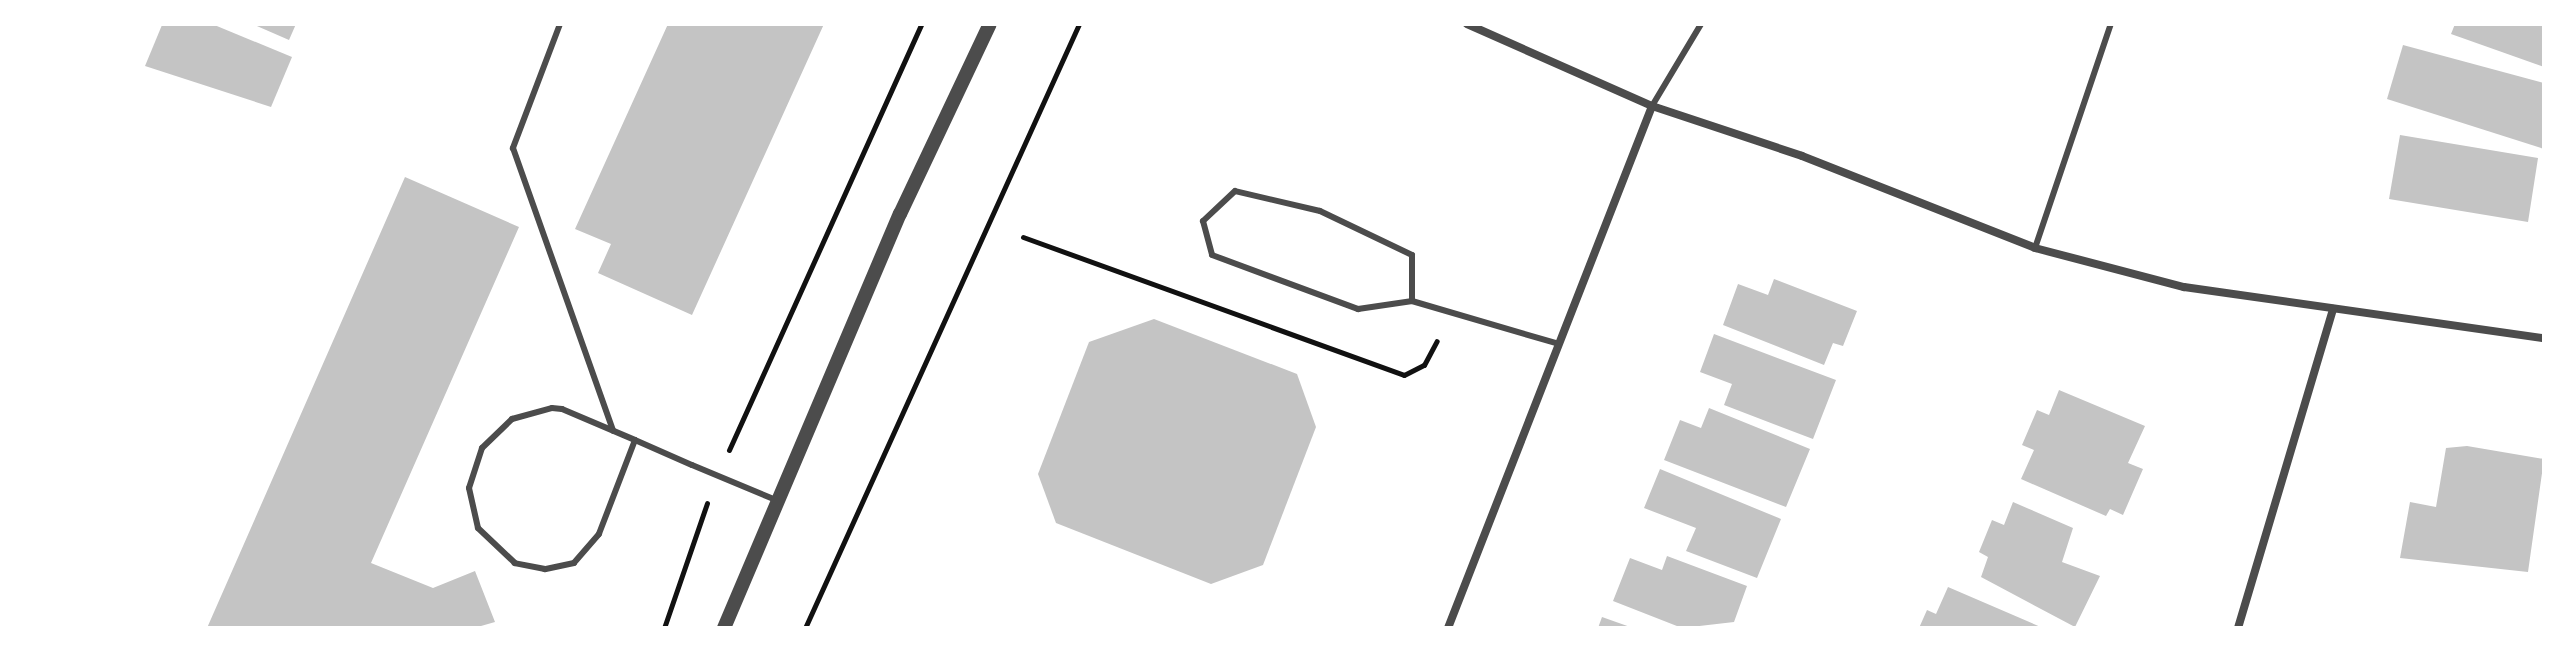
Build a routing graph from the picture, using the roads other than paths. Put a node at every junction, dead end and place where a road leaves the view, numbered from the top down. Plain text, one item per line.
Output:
1 (560, 24) edge
2 (990, 24) edge
3 (1467, 24) edge
4 (1701, 24) edge
5 (2111, 24) edge
6 (1652, 106) junction
7 (2035, 248) junction
8 (1412, 301) junction
9 (2333, 309) junction
10 (2544, 338) edge
11 (1559, 344) junction
12 (613, 431) junction
13 (635, 440) junction
14 (776, 500) junction
15 (724, 628) edge
16 (1448, 628) edge
17 (2238, 628) edge

1 - 12 lane
2 - 14 street
3 - 6 street
4 - 6 lane
5 - 7 lane
6 - 7 street
6 - 11 street
7 - 9 street
8 - 8 lane
8 - 11 lane
9 - 10 street
9 - 17 street
11 - 16 street
12 - 13 lane
12 - 13 lane
13 - 14 lane
14 - 15 street

